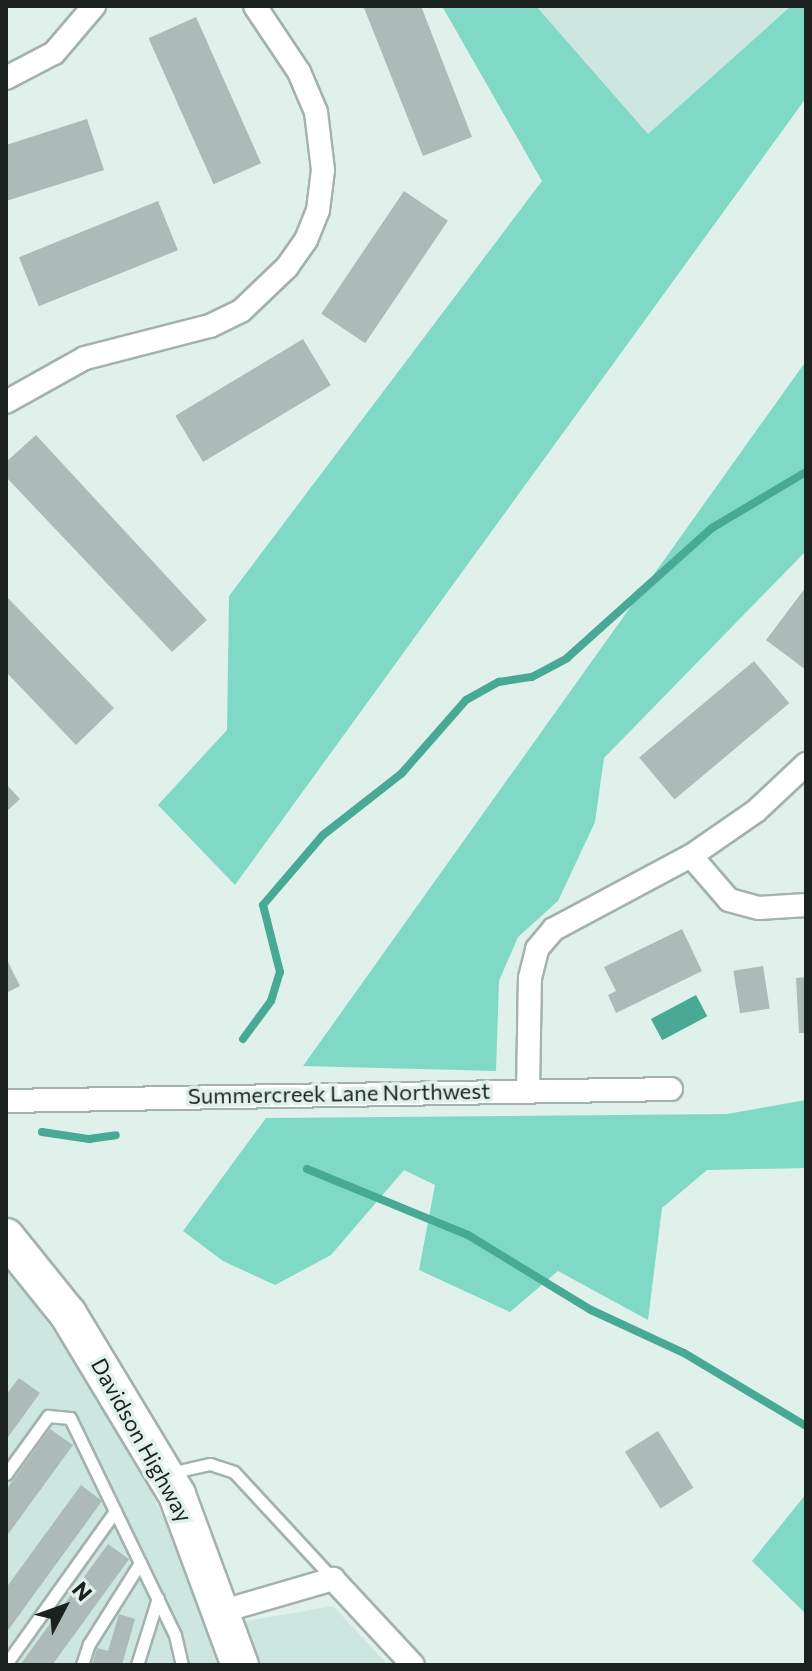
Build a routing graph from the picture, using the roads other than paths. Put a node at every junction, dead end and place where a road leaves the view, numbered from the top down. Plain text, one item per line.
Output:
1 (94, 6) edge
2 (255, 6) edge
3 (6, 78) edge
4 (6, 402) edge
5 (806, 764) edge
6 (691, 856) junction
7 (806, 905) edge
8 (671, 1089) dead end
9 (528, 1090) junction
10 (6, 1101) edge
11 (6, 1237) edge
12 (6, 1474) edge
13 (166, 1474) junction
14 (115, 1511) junction
15 (140, 1563) junction
16 (333, 1579) junction
17 (158, 1598) junction
18 (223, 1611) junction
19 (234, 1662) edge
20 (6, 1664) edge
21 (82, 1665) edge
22 (137, 1665) edge
23 (182, 1665) edge
24 (413, 1665) edge

1 - 3 street
2 - 4 street
5 - 6 street
6 - 7 street
6 - 9 street
8 - 9 street, Summercreek Lane Northwest
9 - 10 street, Summercreek Lane Northwest
11 - 13 main road, Davidson Highway
12 - 14 lane
13 - 16 lane
13 - 18 main road, Davidson Highway
14 - 15 lane
14 - 20 lane
15 - 17 lane
15 - 21 lane
16 - 18 street
16 - 24 street
17 - 22 lane
17 - 23 lane
18 - 19 main road, Davidson Highway

